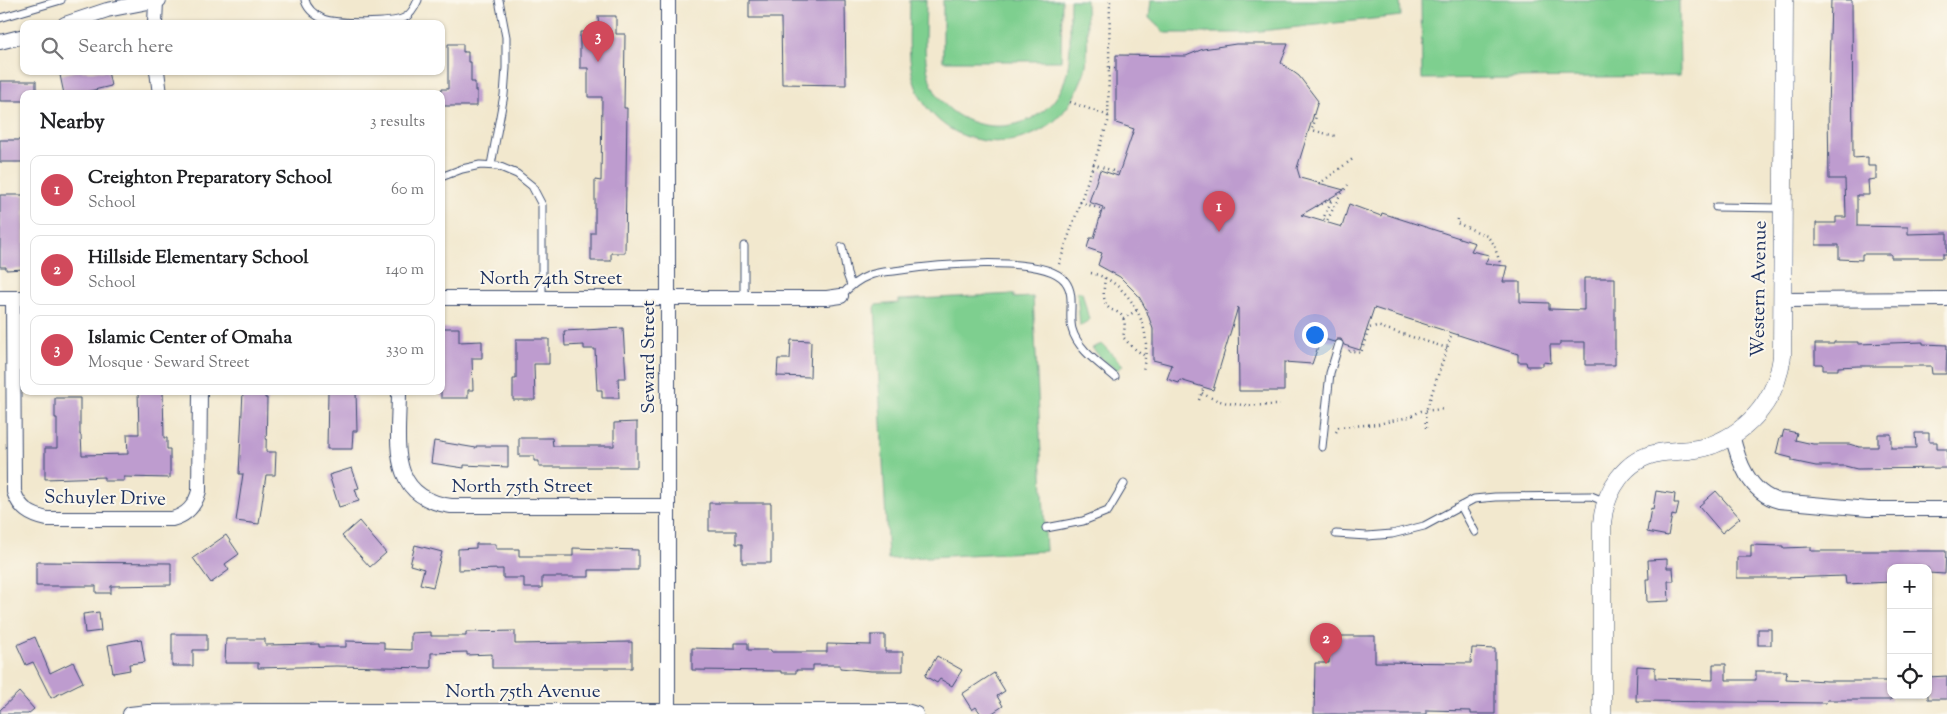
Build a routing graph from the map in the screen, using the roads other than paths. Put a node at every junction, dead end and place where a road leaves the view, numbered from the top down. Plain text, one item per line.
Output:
1 (61, 0) edge
2 (157, 0) edge
3 (305, 0) edge
4 (418, 0) edge
5 (499, 0) edge
6 (668, 0) edge
7 (1784, 0) edge
8 (0, 18) edge
9 (77, 20) edge
10 (155, 20) edge
11 (327, 20) edge
12 (398, 20) edge
13 (20, 37) edge
14 (0, 42) edge
15 (158, 75) edge
16 (159, 90) edge
17 (491, 165) junction
18 (445, 175) edge
19 (1716, 207) dead end
20 (1783, 208) junction
21 (744, 246) dead end
22 (842, 247) dead end
23 (851, 285) junction
24 (841, 296) joint
25 (12, 298) edge
26 (445, 298) edge
27 (542, 298) junction
28 (668, 298) junction
29 (744, 298) junction
30 (1947, 299) edge
31 (1782, 300) junction
32 (1338, 347) road end
33 (1115, 377) dead end
34 (200, 395) edge
35 (399, 395) edge
36 (1732, 434) junction
37 (1322, 447) dead end
38 (1124, 484) dead end
39 (1606, 502) junction
40 (667, 506) junction
41 (1461, 506) junction
42 (1947, 508) edge
43 (1046, 528) dead end
44 (1476, 532) dead end
45 (1336, 534) dead end
46 (252, 712) edge
47 (457, 712) edge
48 (668, 712) edge
49 (130, 714) edge
50 (916, 714) edge
51 (1602, 714) edge

1 - 8 lane
2 - 9 street
2 - 10 street
3 - 11 lane
4 - 12 lane
5 - 17 lane
6 - 28 street, Seward Street
7 - 20 street, Western Avenue
13 - 14 street
15 - 16 street
17 - 18 lane
17 - 27 lane
19 - 20 lane
20 - 31 street, Western Avenue
21 - 29 lane
22 - 23 lane
23 - 24 lane
23 - 33 lane
24 - 29 street, North 74th Street
25 - 34 street, Schuyler Drive
26 - 27 street, North 74th Street
27 - 28 street, North 74th Street
28 - 29 street, North 74th Street
28 - 40 street, Seward Street
30 - 31 street
31 - 36 street, Western Avenue
32 - 37 lane
35 - 40 street, North 75th Street
36 - 39 street, Western Avenue
36 - 42 street
38 - 43 lane
39 - 41 lane
39 - 51 street, Western Avenue
40 - 48 street, Seward Street
41 - 44 lane
41 - 45 lane
46 - 47 street, North 75th Avenue
46 - 49 street, North 75th Avenue
47 - 48 street, North 75th Avenue
48 - 50 street, North 75th Avenue

